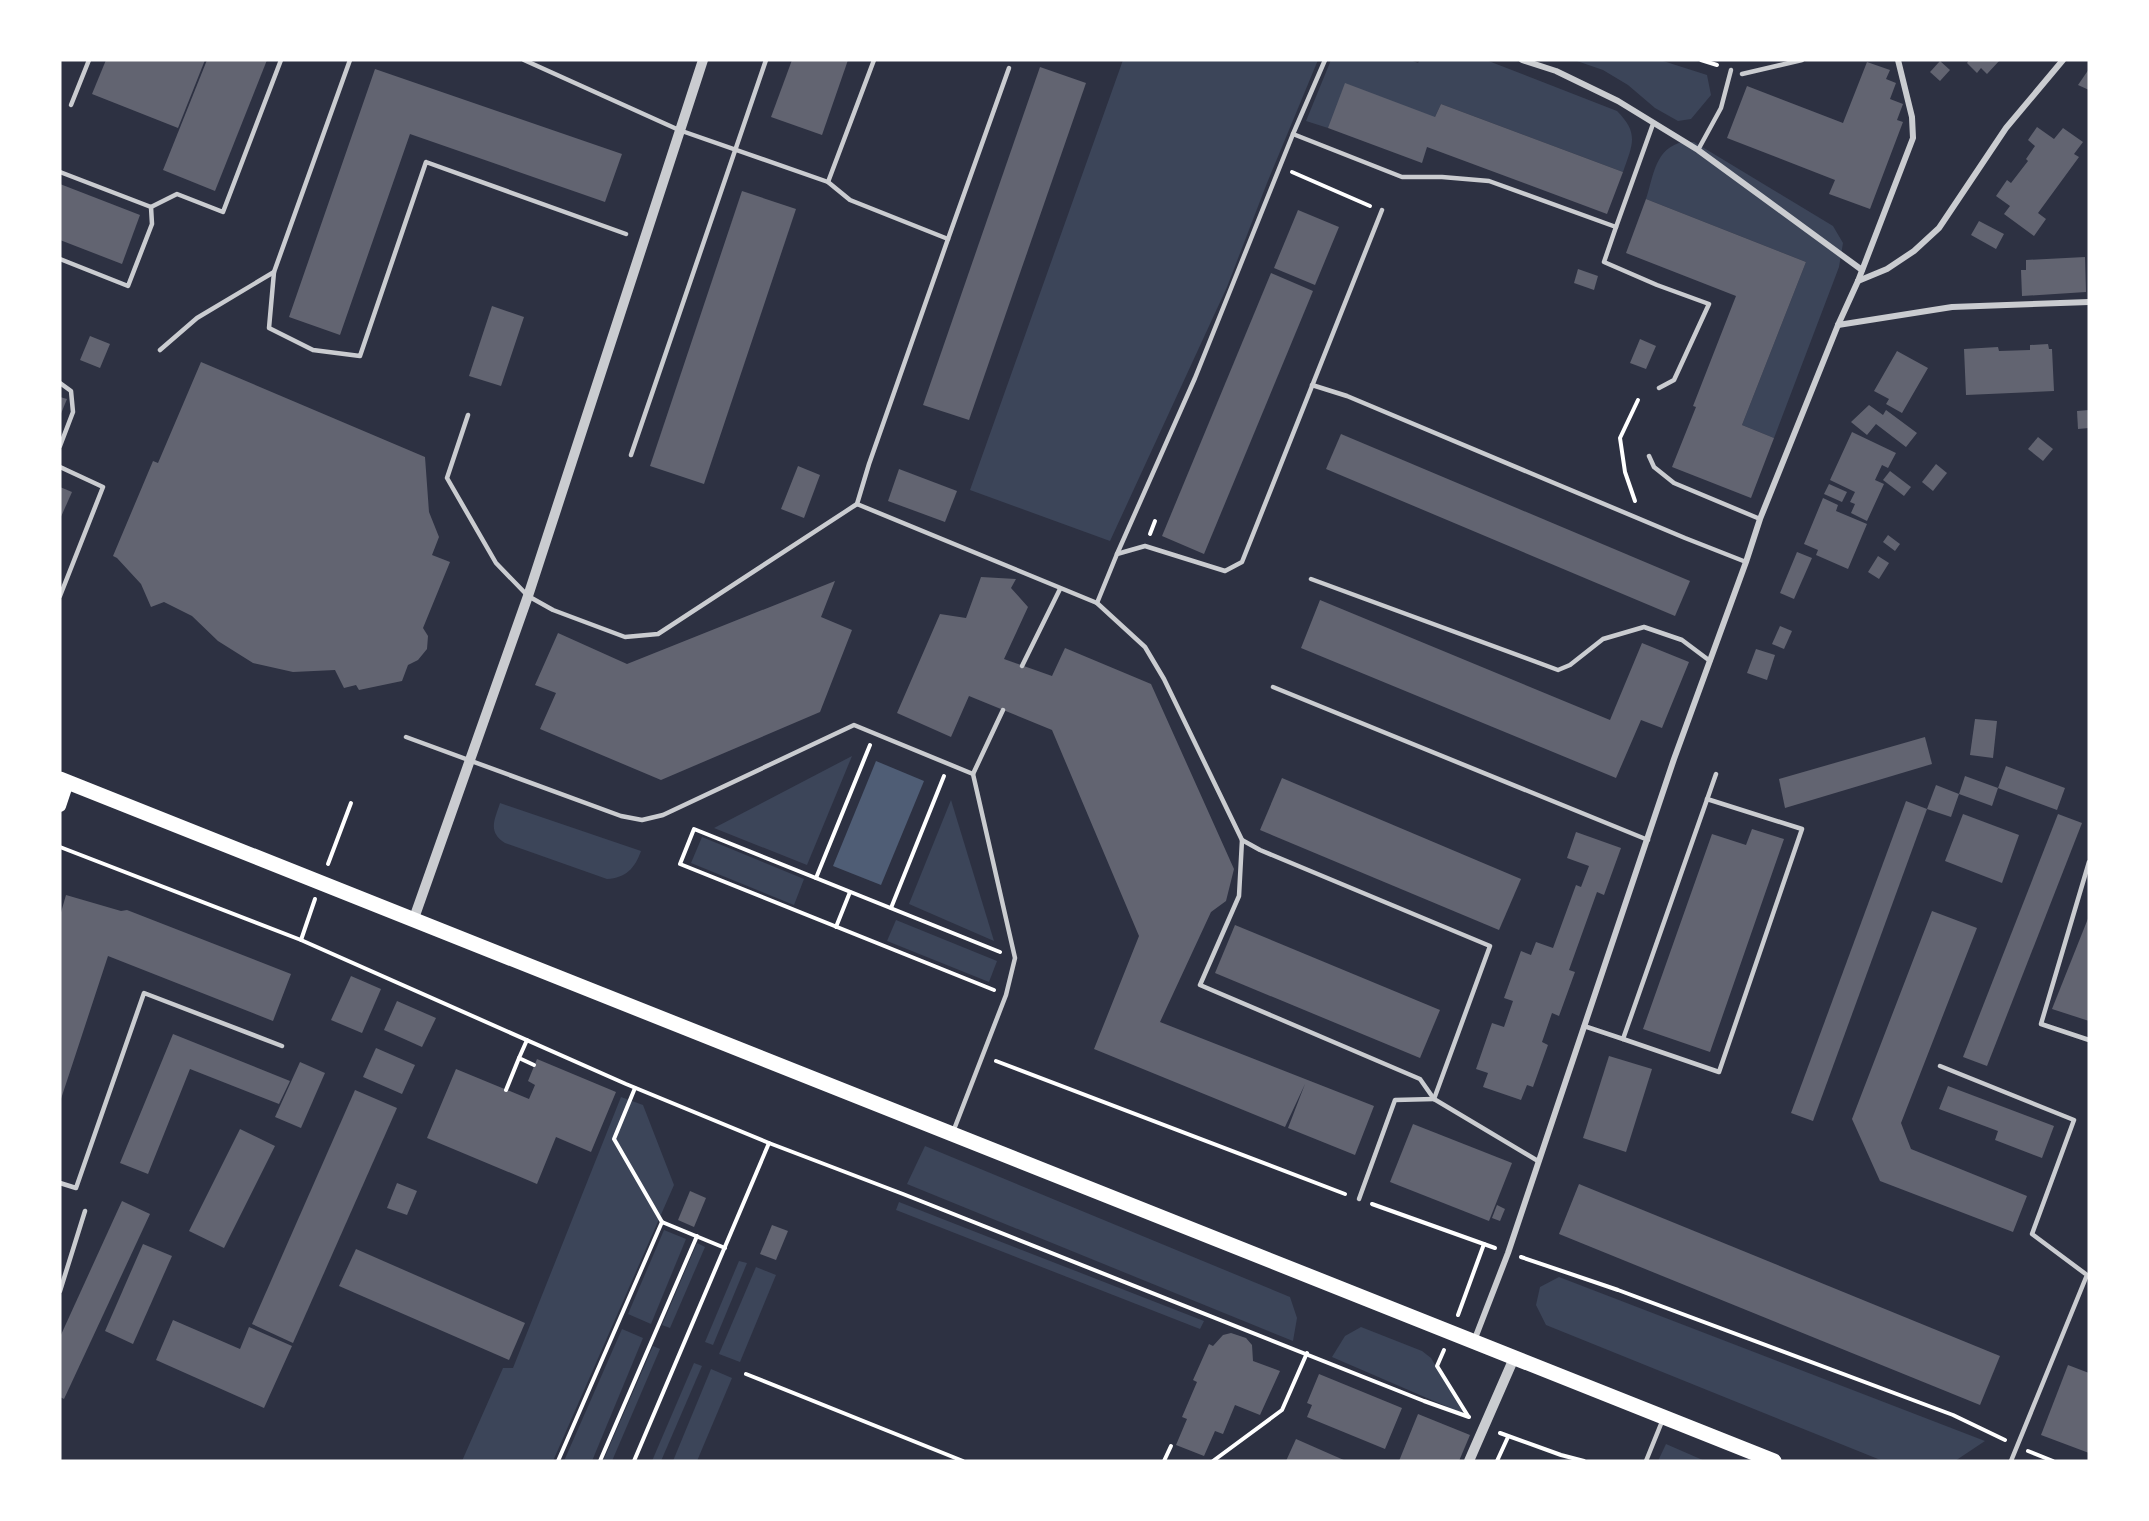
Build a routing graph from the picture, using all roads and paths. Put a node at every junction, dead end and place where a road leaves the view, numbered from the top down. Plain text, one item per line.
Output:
1 (89, 60) edge
2 (281, 60) edge
3 (350, 60) edge
4 (524, 60) edge
5 (703, 60) edge
6 (766, 60) edge
7 (874, 60) edge
8 (1325, 60) edge
9 (1522, 60) edge
10 (1802, 60) edge
11 (1898, 60) edge
12 (2062, 60) edge
13 (1010, 68) dead end
14 (1731, 70) dead end
15 (1742, 74) dead end
16 (71, 105) dead end
17 (1653, 124) junction
18 (679, 130) junction
19 (1293, 134) junction
20 (735, 149) junction
21 (1698, 150) junction
22 (1279, 167) junction
23 (60, 172) edge
24 (828, 182) junction
25 (152, 207) junction
26 (1382, 210) joint
27 (1616, 227) junction
28 (626, 234) dead end
29 (948, 239) junction
30 (60, 259) edge
31 (1862, 270) junction
32 (274, 272) junction
33 (1858, 281) junction
34 (2089, 302) edge
35 (1838, 325) junction
36 (160, 350) dead end
37 (60, 383) edge
38 (1311, 386) junction
39 (1659, 388) dead end
40 (1638, 400) dead end
41 (468, 415) dead end
42 (60, 446) edge
43 (631, 455) dead end
44 (1649, 456) dead end
45 (60, 467) edge
46 (857, 504) junction
47 (1760, 519) junction
48 (1642, 520) junction
49 (1117, 554) junction
50 (1746, 562) junction
51 (1311, 579) dead end
52 (1060, 589) junction
53 (60, 596) edge
54 (528, 596) junction
55 (1097, 603) junction
56 (1710, 661) junction
57 (1022, 666) dead end
58 (1273, 687) dead end
59 (1003, 710) dead end
60 (406, 737) dead end
61 (871, 742) dead end
62 (469, 760) junction
63 (946, 772) dead end
64 (973, 774) junction
65 (1716, 774) dead end
66 (64, 781) edge
67 (1707, 799) junction
68 (60, 806) edge
69 (1242, 840) junction
70 (1648, 840) junction
71 (60, 847) edge
72 (2089, 862) edge
73 (816, 878) junction
74 (850, 892) junction
75 (891, 908) junction
76 (412, 921) junction
77 (836, 927) junction
78 (1015, 958) junction
79 (1006, 995) junction
80 (1584, 1026) junction
81 (527, 1040) junction
82 (1623, 1040) junction
83 (2089, 1040) edge
84 (282, 1046) dead end
85 (984, 1056) junction
86 (519, 1058) junction
87 (534, 1065) dead end
88 (1940, 1066) dead end
89 (635, 1088) junction
90 (506, 1090) dead end
91 (1434, 1099) junction
92 (952, 1135) junction
93 (769, 1143) junction
94 (1538, 1161) junction
95 (60, 1183) edge
96 (1359, 1199) junction
97 (85, 1211) dead end
98 (662, 1222) junction
99 (697, 1236) junction
100 (1484, 1244) junction
101 (725, 1248) junction
102 (1508, 1253) junction
103 (2088, 1274) edge
104 (60, 1291) edge
105 (1451, 1332) junction
106 (1474, 1341) junction
107 (1307, 1353) junction
108 (1514, 1358) junction
109 (746, 1374) dead end
110 (1468, 1417) junction
111 (1664, 1417) junction
112 (1485, 1427) junction
113 (1508, 1437) junction
114 (1171, 1446) dead end
115 (2017, 1446) junction
116 (558, 1461) edge
117 (600, 1461) edge
118 (634, 1461) edge
119 (963, 1461) edge
120 (1164, 1461) edge
121 (1213, 1461) edge
122 (1469, 1461) edge
123 (1497, 1461) edge
124 (1584, 1461) edge
125 (1646, 1461) edge
126 (1774, 1461) edge
127 (2011, 1461) edge
128 (2053, 1461) edge

1 - 16 lane
2 - 25 lane
3 - 32 lane
4 - 18 lane
5 - 18 street
6 - 20 lane
7 - 24 lane
8 - 19 lane
9 - 17 street
10 - 15 lane
11 - 31 street
12 - 33 street
13 - 29 lane
14 - 21 lane
17 - 21 street
17 - 27 lane
18 - 20 lane
18 - 54 street
19 - 22 lane
19 - 27 lane
20 - 24 lane
20 - 43 lane
21 - 31 street
22 - 26 path
22 - 49 lane
23 - 25 lane
24 - 29 lane
25 - 30 lane
26 - 38 lane
27 - 39 lane
28 - 32 lane
29 - 46 lane
31 - 33 street
32 - 36 lane
33 - 35 street
34 - 35 street
35 - 47 street
37 - 42 lane
38 - 48 lane
38 - 49 lane
40 - 48 path
41 - 54 lane
44 - 47 lane
45 - 53 lane
46 - 52 lane
46 - 54 lane
47 - 50 street
48 - 50 lane
49 - 55 lane
50 - 56 street
51 - 56 lane
52 - 55 lane
52 - 57 lane
54 - 62 street
55 - 69 lane
56 - 70 street
58 - 70 lane
59 - 64 lane
60 - 62 lane
61 - 73 path
62 - 64 lane
62 - 76 street
63 - 75 path
64 - 78 lane
65 - 67 lane
66 - 68 main road
66 - 76 main road
67 - 82 lane
67 - 82 lane
69 - 91 lane
69 - 91 lane
70 - 80 street
71 - 81 path
72 - 83 lane
73 - 74 path
73 - 77 path
74 - 75 path
74 - 77 path
75 - 78 path
76 - 92 main road
77 - 79 path
78 - 79 lane
79 - 85 lane
80 - 82 lane
80 - 94 street
81 - 86 path
81 - 89 path
84 - 95 lane
85 - 92 lane
85 - 96 path
86 - 87 path
86 - 90 path
88 - 103 lane
89 - 93 path
89 - 98 path
91 - 94 lane
91 - 96 lane
92 - 105 main road
93 - 101 path
93 - 107 path
94 - 102 street
96 - 100 path
97 - 104 lane
98 - 99 path
98 - 116 path
99 - 101 path
99 - 117 path
100 - 102 path
100 - 105 path
101 - 118 path
102 - 106 street
102 - 115 path
103 - 115 lane
105 - 106 main road
105 - 110 path
106 - 108 main road
107 - 110 path
107 - 121 path
108 - 111 main road
108 - 112 street
109 - 119 path
110 - 112 path
111 - 125 lane
111 - 126 main road
112 - 113 path
112 - 122 street
113 - 123 path
113 - 124 path
114 - 120 path
115 - 127 lane
115 - 128 path

